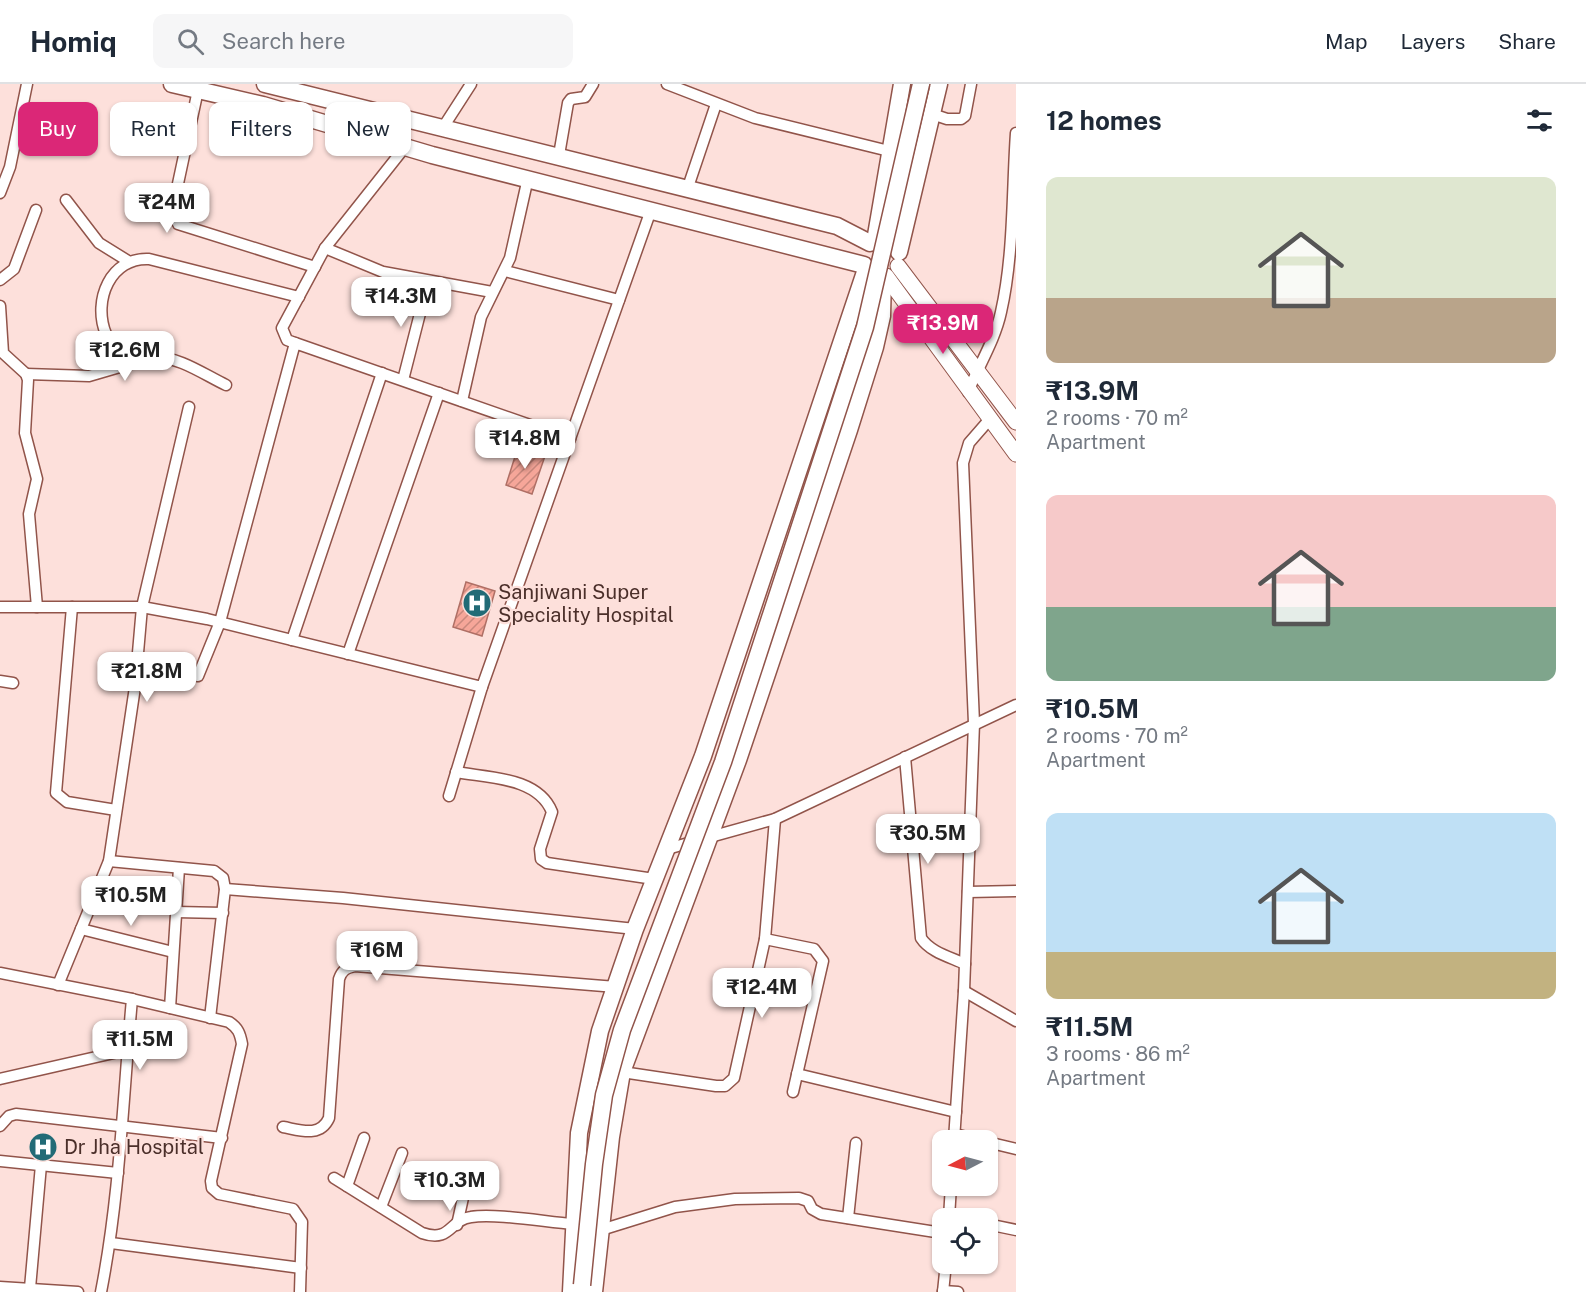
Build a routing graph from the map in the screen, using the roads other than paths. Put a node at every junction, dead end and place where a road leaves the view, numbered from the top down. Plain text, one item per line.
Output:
1 (27, 84) edge
2 (172, 84) edge
3 (265, 84) edge
4 (471, 84) edge
5 (593, 84) edge
6 (666, 84) edge
7 (902, 84) edge
8 (921, 84) edge
9 (939, 84) edge
10 (971, 84) edge
11 (289, 88) edge
12 (198, 90) junction
13 (246, 102) edge
14 (716, 104) junction
15 (932, 114) junction
16 (442, 129) junction
17 (1016, 133) edge
18 (411, 149) edge
19 (889, 151) junction
20 (559, 155) junction
21 (398, 156) edge
22 (528, 178) junction
23 (687, 190) junction
24 (0, 193) edge
25 (66, 200) dead end
26 (36, 210) dead end
27 (651, 210) junction
28 (873, 242) junction
29 (325, 248) junction
30 (128, 261) junction
31 (315, 267) junction
32 (865, 267) junction
33 (892, 268) junction
34 (505, 271) junction
35 (0, 280) edge
36 (428, 282) junction
37 (492, 292) junction
38 (299, 297) junction
39 (619, 300) junction
40 (0, 306) edge
41 (295, 343) junction
42 (1, 345) edge
43 (124, 367) junction
44 (976, 372) junction
45 (382, 373) junction
46 (26, 374) junction
47 (403, 380) junction
48 (225, 386) dead end
49 (969, 392) junction
50 (439, 393) junction
51 (462, 401) junction
52 (189, 407) dead end
53 (989, 420) junction
54 (1016, 422) edge
55 (570, 439) junction
56 (1016, 454) edge
57 (37, 607) junction
58 (72, 607) junction
59 (142, 607) junction
60 (0, 608) edge
61 (220, 622) junction
62 (292, 640) junction
63 (741, 641) junction
64 (774, 650) junction
65 (348, 654) junction
66 (198, 676) dead end
67 (0, 681) edge
68 (13, 683) dead end
69 (482, 687) junction
70 (1016, 705) edge
71 (974, 723) junction
72 (905, 757) junction
73 (456, 772) junction
74 (449, 796) dead end
75 (116, 810) junction
76 (774, 819) junction
77 (708, 837) junction
78 (667, 849) junction
79 (109, 861) junction
80 (179, 868) junction
81 (654, 879) junction
82 (225, 889) junction
83 (1016, 891) edge
84 (968, 892) junction
85 (176, 912) junction
86 (223, 913) junction
87 (81, 928) junction
88 (635, 928) junction
89 (765, 939) junction
90 (173, 952) junction
91 (965, 964) junction
92 (0, 973) edge
93 (58, 985) junction
94 (616, 987) junction
95 (964, 991) junction
96 (132, 999) junction
97 (170, 1008) junction
98 (210, 1018) junction
99 (1016, 1021) edge
100 (127, 1050) junction
101 (622, 1072) junction
102 (797, 1074) junction
103 (0, 1079) edge
104 (793, 1092) dead end
105 (956, 1112) junction
106 (0, 1126) edge
107 (123, 1127) junction
108 (283, 1127) dead end
109 (955, 1130) edge
110 (222, 1138) junction
111 (364, 1138) dead end
112 (856, 1143) dead end
113 (998, 1145) edge
114 (1016, 1149) edge
115 (402, 1153) dead end
116 (0, 1161) edge
117 (41, 1165) junction
118 (118, 1173) junction
119 (468, 1175) dead end
120 (334, 1178) dead end
121 (347, 1186) junction
122 (381, 1207) junction
123 (848, 1218) junction
124 (573, 1224) junction
125 (457, 1225) junction
126 (998, 1226) edge
127 (601, 1230) junction
128 (1016, 1230) edge
129 (932, 1231) edge
130 (111, 1243) junction
131 (301, 1268) junction
132 (945, 1274) edge
133 (0, 1287) edge
134 (38, 1290) edge
135 (582, 1290) edge
136 (943, 1291) edge
137 (78, 1292) edge
138 (101, 1292) edge
139 (300, 1292) edge
140 (958, 1292) edge

1 - 24 street
2 - 12 main road
3 - 11 main road
4 - 16 street
5 - 20 street
6 - 14 street
7 - 19 main road
8 - 135 main road, bridge
9 - 15 main road
10 - 15 street
11 - 16 main road
12 - 13 main road
12 - 31 street
14 - 19 street
14 - 23 street
15 - 33 main road
16 - 20 main road
17 - 44 street
18 - 22 main road
19 - 28 main road
20 - 23 main road
21 - 29 street
22 - 27 main road
22 - 34 street
23 - 28 main road
25 - 30 street
26 - 35 street
27 - 32 main road
27 - 39 street
28 - 32 main road
28 - 33 main road
29 - 31 street
29 - 36 street
30 - 38 street
30 - 43 street
31 - 38 street
32 - 33 main road
32 - 63 main road
33 - 44 main road
33 - 49 main road
33 - 64 main road
34 - 37 street
34 - 39 street
36 - 37 street
36 - 47 street
37 - 51 street
38 - 41 street
39 - 55 street
40 - 42 street
41 - 45 street
41 - 61 street
42 - 46 street
43 - 46 street
43 - 48 street
44 - 49 street
44 - 54 main road
45 - 47 street
45 - 62 street
46 - 57 street
47 - 50 street
49 - 53 main road
50 - 51 street
50 - 65 street
51 - 55 street
52 - 59 street
53 - 56 main road
53 - 71 street
55 - 69 street
57 - 58 street
57 - 60 street
58 - 59 street
58 - 75 street
59 - 61 street
59 - 75 street
61 - 62 street
61 - 66 street
62 - 65 street
63 - 64 main road
63 - 78 main road
64 - 77 main road
65 - 69 street
67 - 68 street
69 - 73 street
70 - 71 street
71 - 72 street
71 - 84 street
72 - 76 street
72 - 91 street
73 - 74 street
73 - 81 street
75 - 79 street
76 - 77 street
76 - 89 street
77 - 78 street
77 - 101 main road
78 - 81 main road
79 - 80 street
79 - 87 street
80 - 82 street
80 - 85 street
81 - 88 main road
82 - 86 street
82 - 88 street
83 - 84 street
84 - 91 street
85 - 86 street
85 - 90 street
86 - 98 street
87 - 90 street
87 - 93 street
88 - 94 main road
89 - 101 street
89 - 102 street
90 - 97 street
91 - 95 street
92 - 93 street
93 - 96 street
94 - 108 street
94 - 124 main road
95 - 99 street
95 - 105 street
96 - 97 street
96 - 100 street
97 - 98 street
98 - 110 street
100 - 103 street
100 - 107 street
101 - 127 main road
102 - 104 street
102 - 105 street
105 - 109 street
106 - 107 street
107 - 110 street
107 - 118 street
110 - 131 street
111 - 121 street
112 - 123 street
113 - 114 street
115 - 122 street
116 - 117 street
117 - 118 street
117 - 134 street
118 - 130 street
119 - 125 street
120 - 121 street
121 - 122 street
122 - 125 street
123 - 127 street
123 - 129 street
124 - 125 street
124 - 135 main road
126 - 128 street
127 - 135 main road
130 - 131 street
130 - 138 street
131 - 139 street
132 - 136 street
133 - 134 street
134 - 137 street
136 - 140 street

